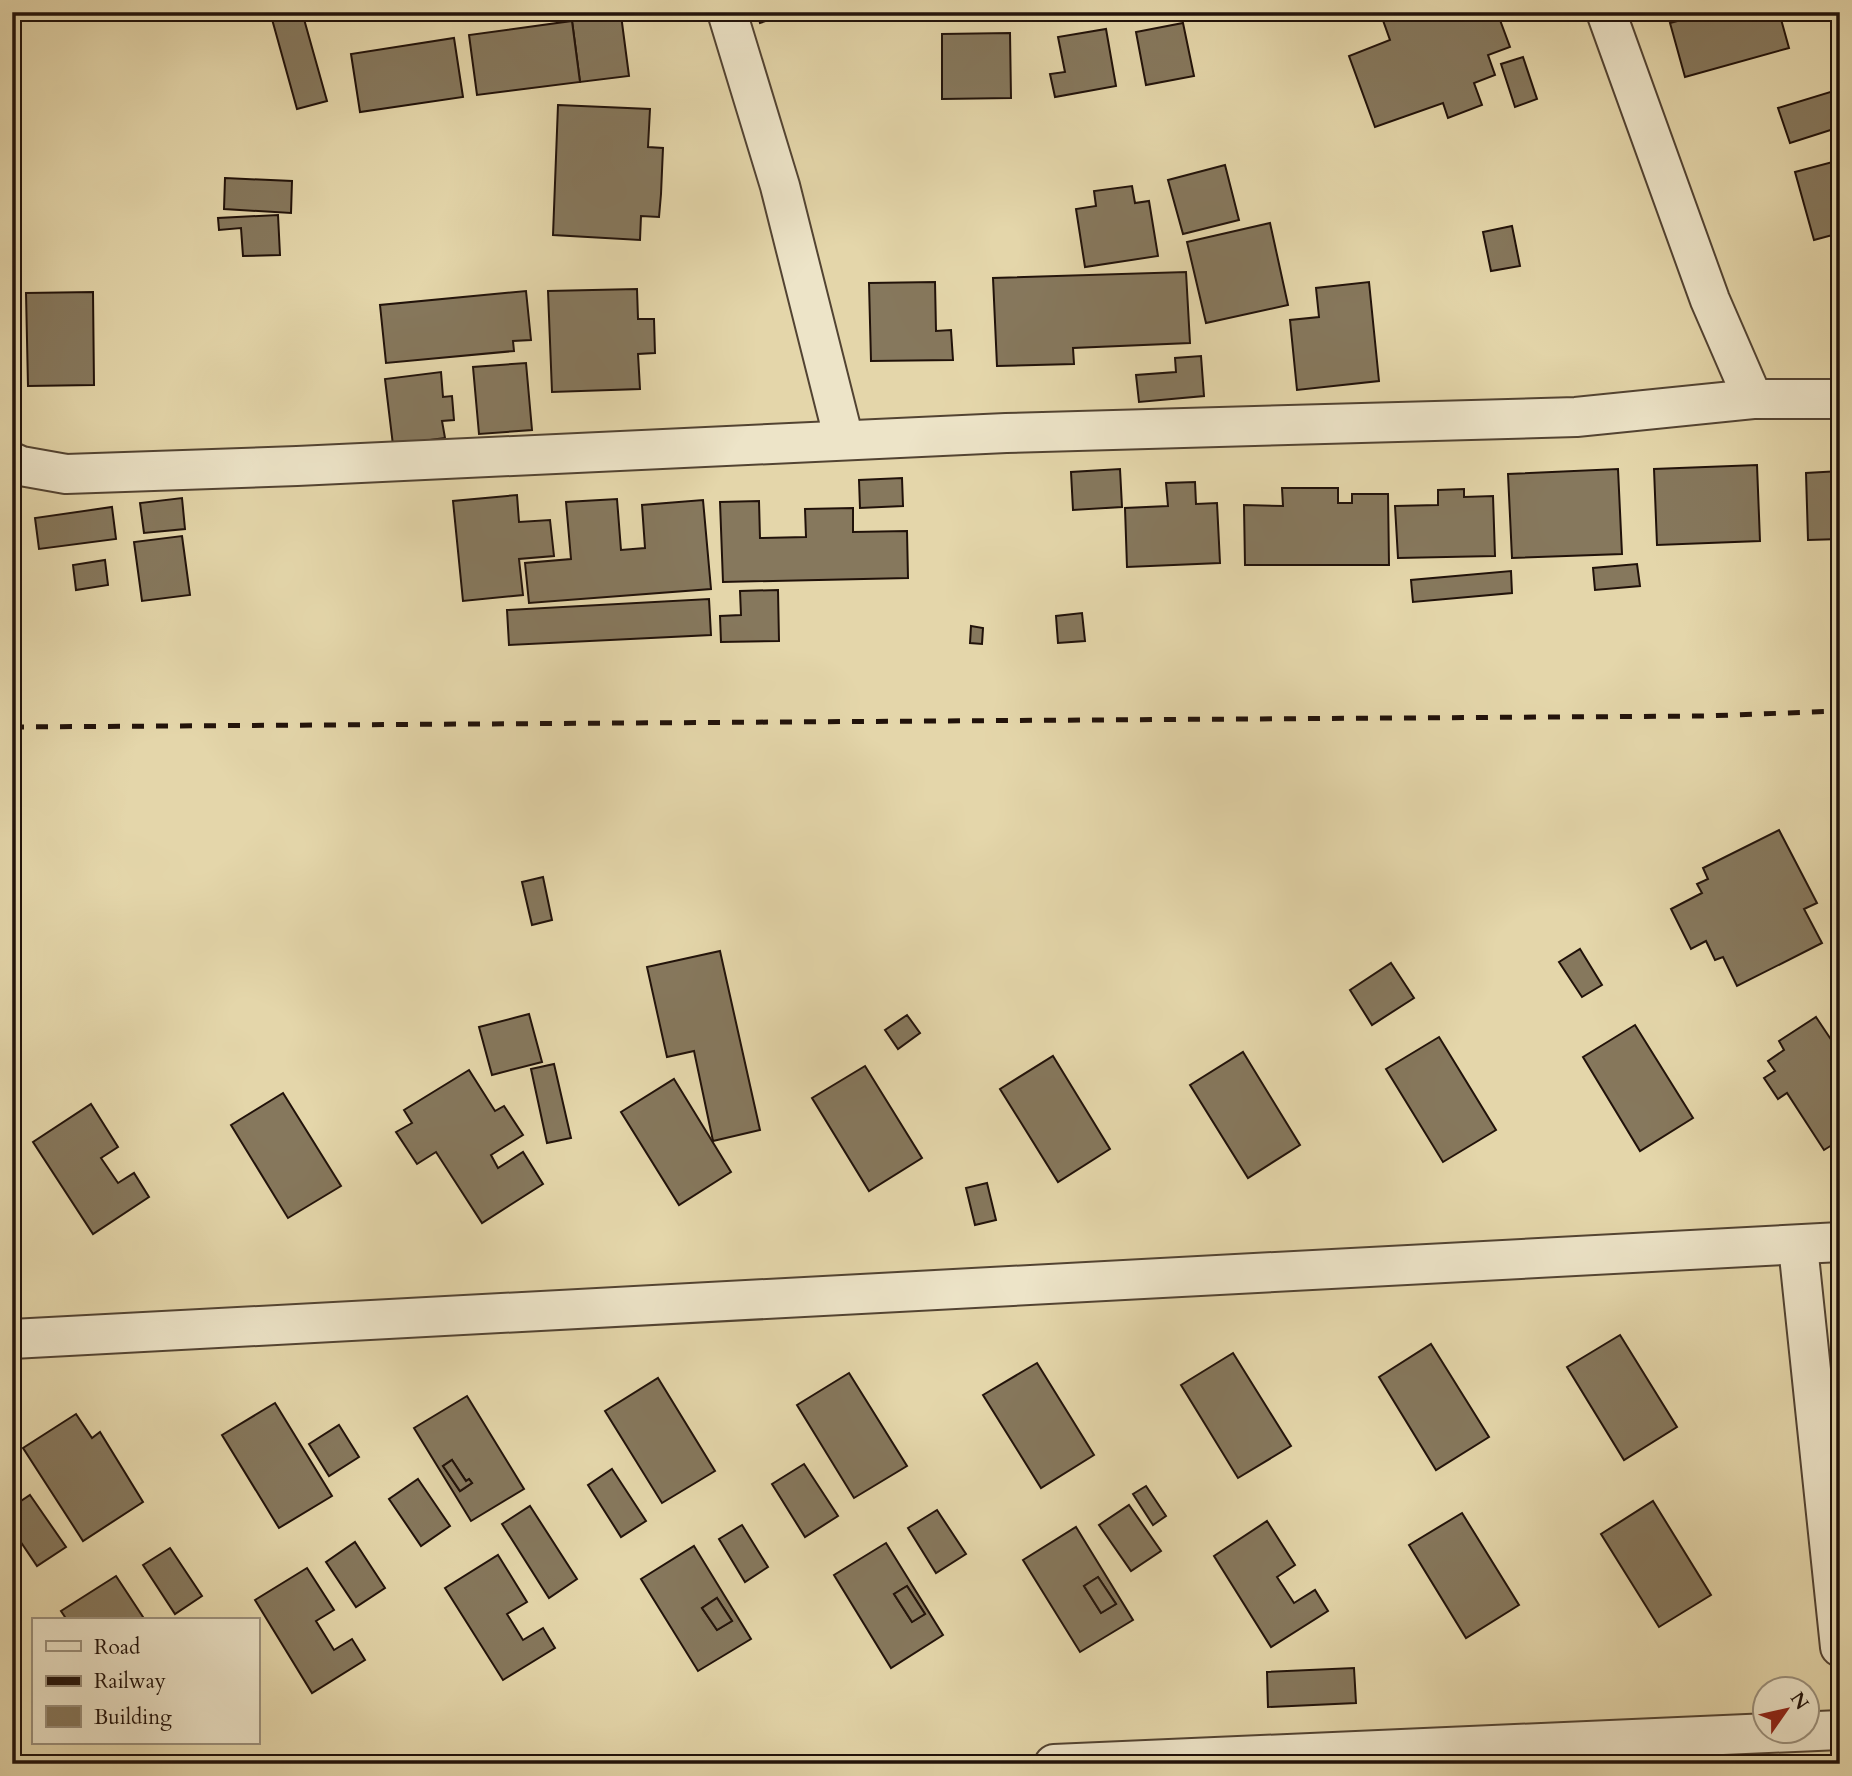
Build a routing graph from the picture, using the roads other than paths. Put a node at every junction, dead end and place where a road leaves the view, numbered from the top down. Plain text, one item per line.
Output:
1 (727, 12) edge
2 (1606, 12) edge
3 (1753, 399) junction
4 (1840, 399) edge
5 (844, 440) junction
6 (12, 462) edge
7 (1840, 1242) edge
8 (1798, 1246) junction
9 (12, 1339) edge
10 (1840, 1647) edge
11 (1840, 1730) edge
12 (1054, 1764) edge

1 - 5 street
2 - 3 street
3 - 4 street
3 - 5 street
5 - 6 street
7 - 8 street
8 - 9 street
8 - 10 street
11 - 12 street

